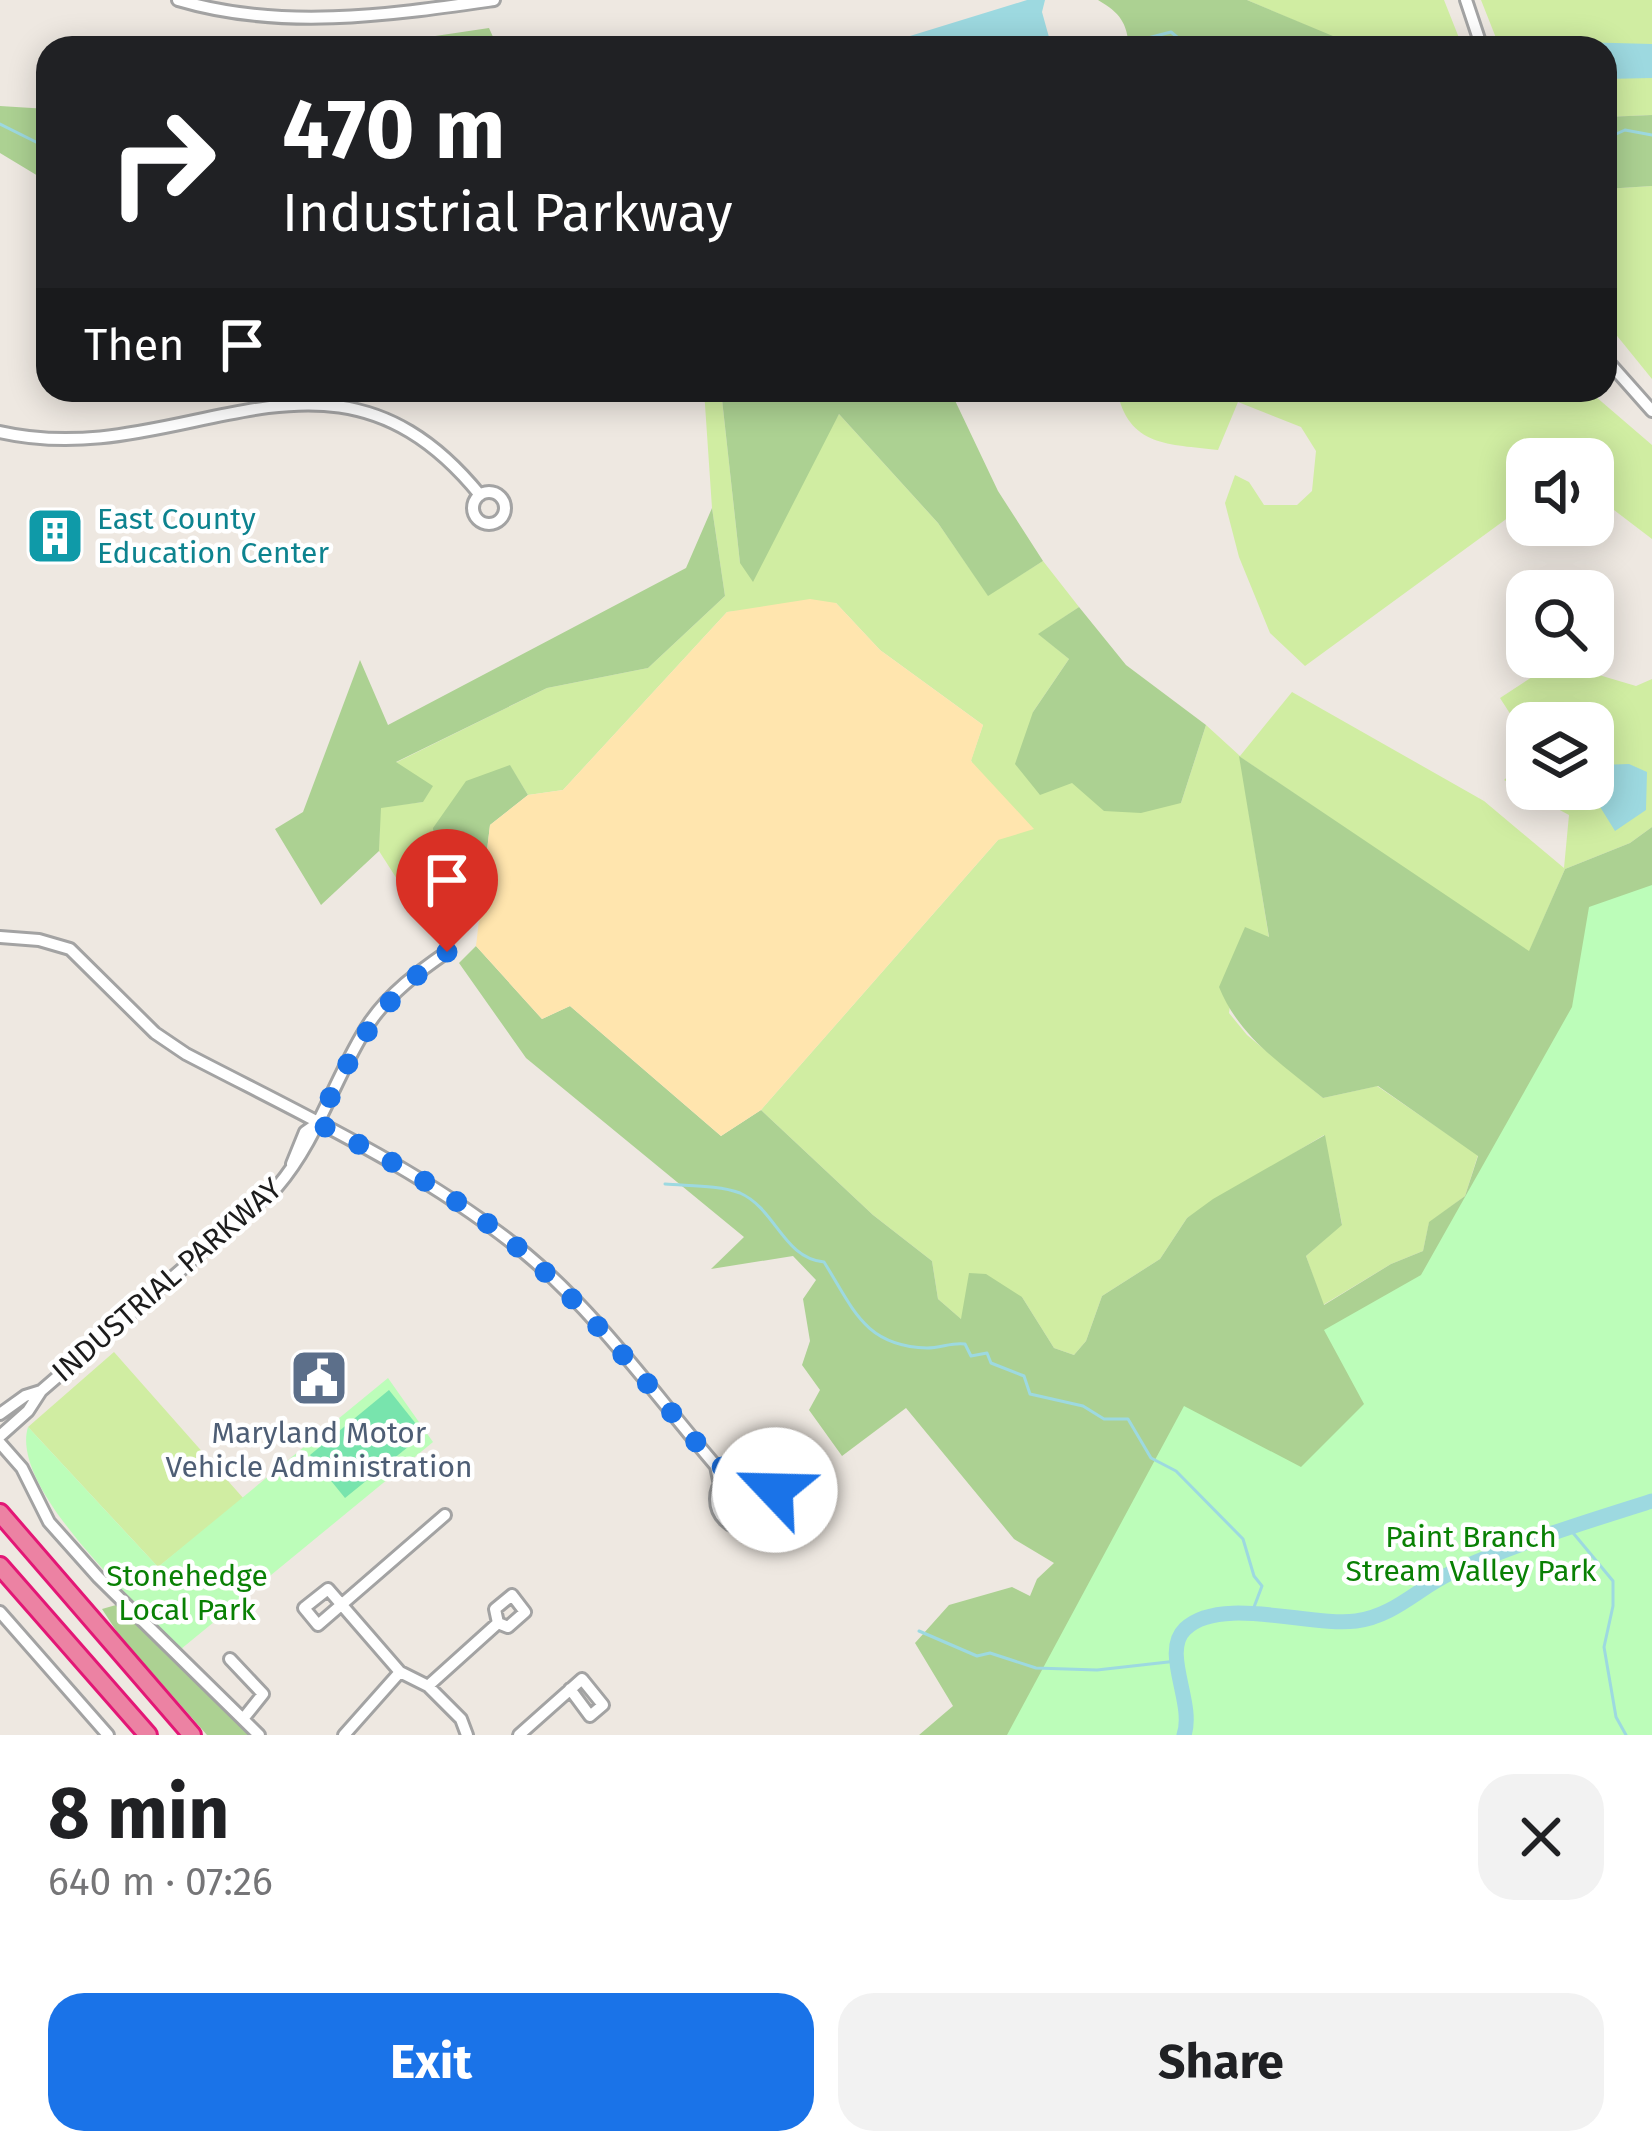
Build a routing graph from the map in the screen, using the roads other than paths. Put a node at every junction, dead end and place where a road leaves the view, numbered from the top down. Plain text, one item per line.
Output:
1 (178, 0) edge
2 (494, 0) edge
3 (1466, 0) edge
4 (1478, 36) edge
5 (1617, 372) edge
6 (1652, 411) edge
7 (0, 432) edge
8 (480, 495) dead end
9 (0, 937) edge
10 (447, 952) dead end
11 (317, 1123) junction
12 (41, 1390) junction
13 (0, 1414) edge
14 (0, 1440) edge
15 (716, 1466) junction
16 (737, 1470) junction
17 (720, 1485) junction
18 (0, 1513) edge
19 (445, 1515) dead end
20 (0, 1566) edge
21 (0, 1613) edge
22 (498, 1623) dead end
23 (230, 1659) dead end
24 (400, 1672) junction
25 (428, 1686) junction
26 (570, 1689) dead end
27 (243, 1719) junction
28 (108, 1735) edge
29 (148, 1735) edge
30 (192, 1735) edge
31 (259, 1735) edge
32 (344, 1735) edge
33 (467, 1735) edge
34 (519, 1735) edge

1 - 2 street
3 - 4 street
5 - 6 street
7 - 8 street
9 - 11 street
10 - 11 street, INDUSTRIAL PARKWAY
11 - 12 street, INDUSTRIAL PARKWAY
11 - 15 street
12 - 13 street, INDUSTRIAL PARKWAY
12 - 14 street, INDUSTRIAL PARKWAY
14 - 27 street
15 - 16 street
15 - 17 street
16 - 17 street
16 - 17 street
18 - 30 highway
19 - 24 street
20 - 29 highway
21 - 28 street
22 - 25 street
23 - 27 street
24 - 25 street
24 - 32 street
25 - 33 street
26 - 34 street
27 - 31 street

